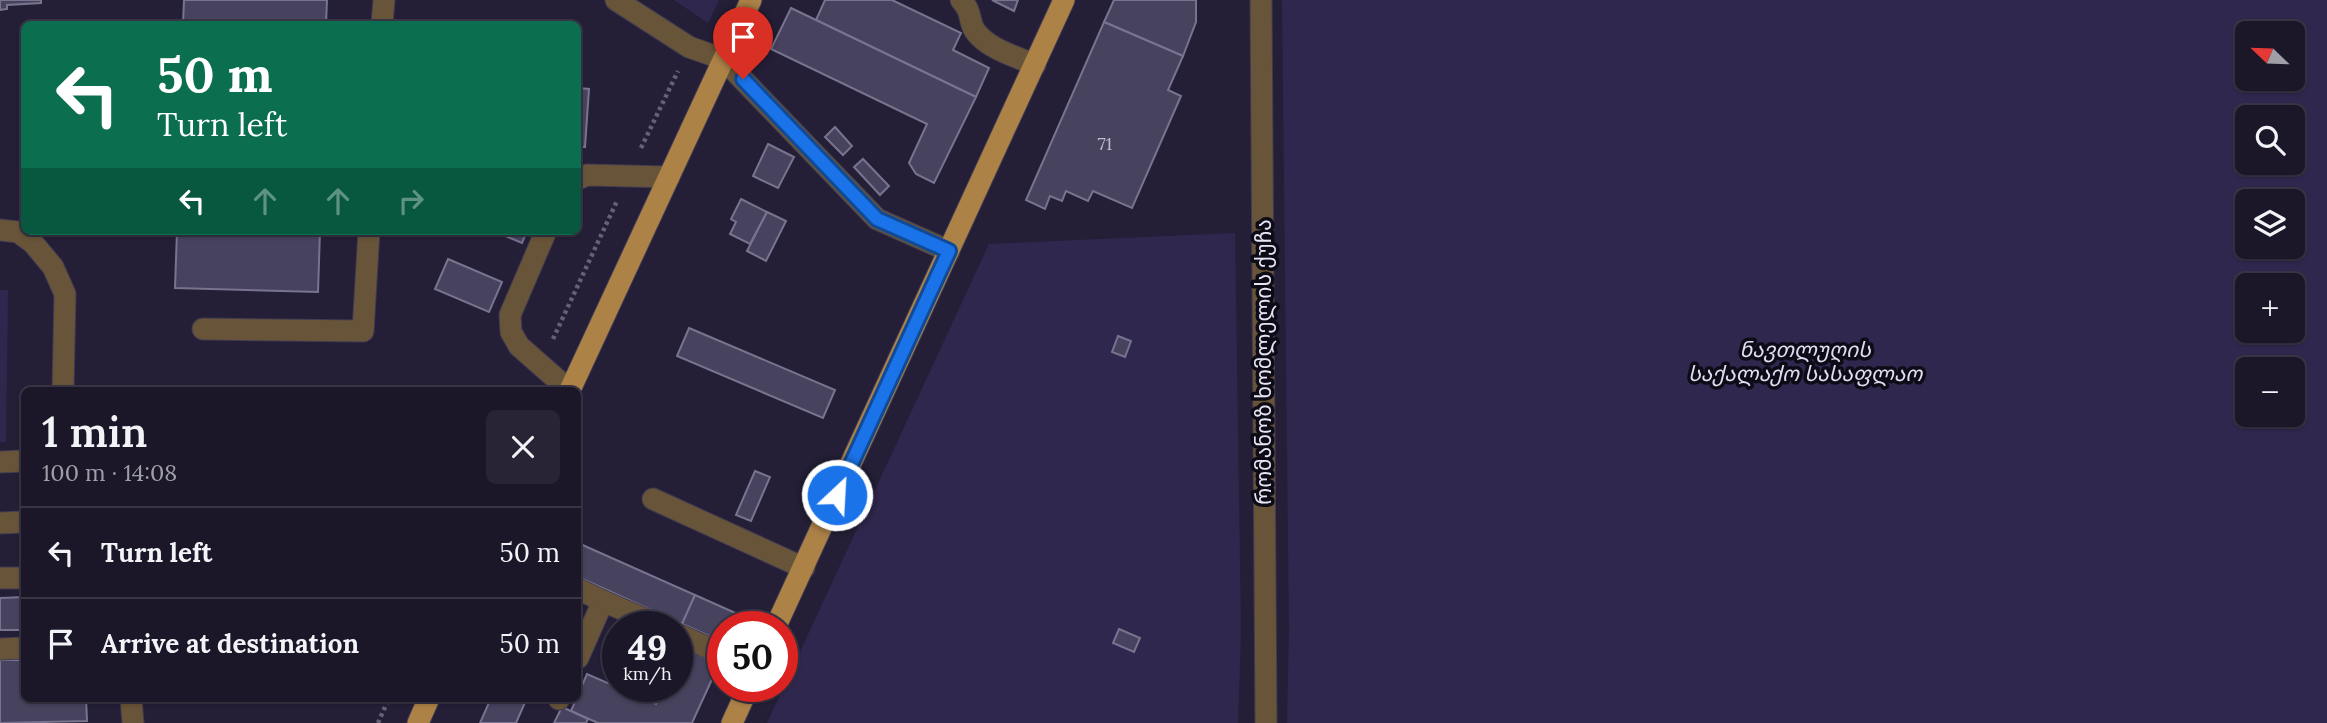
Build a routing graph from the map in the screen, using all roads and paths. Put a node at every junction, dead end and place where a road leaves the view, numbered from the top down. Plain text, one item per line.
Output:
1 (384, 0) edge
2 (615, 0) edge
3 (751, 0) edge
4 (961, 0) edge
5 (1064, 0) edge
6 (1261, 0) edge
7 (382, 21) edge
8 (689, 47) junction
9 (723, 59) junction
10 (1035, 65) junction
11 (628, 176) junction
12 (581, 177) edge
13 (669, 177) junction
14 (0, 230) edge
15 (21, 233) edge
16 (369, 235) edge
17 (544, 235) edge
18 (37, 237) edge
19 (949, 251) junction
20 (202, 329) dead end
21 (540, 365) junction
22 (64, 387) edge
23 (566, 387) edge
24 (570, 387) edge
25 (21, 461) edge
26 (0, 462) edge
27 (653, 499) dead end
28 (21, 522) edge
29 (0, 523) edge
30 (804, 568) junction
31 (0, 578) edge
32 (21, 578) edge
33 (581, 590) edge
34 (603, 600) junction
35 (628, 611) edge
36 (783, 611) edge
37 (21, 648) edge
38 (0, 649) edge
39 (581, 650) edge
40 (131, 702) edge
41 (387, 702) edge
42 (427, 702) edge
43 (742, 702) edge
44 (133, 723) edge
45 (378, 723) edge
46 (418, 723) edge
47 (732, 723) edge
48 (1266, 723) edge

1 - 7 street
2 - 8 street
3 - 9 main road
4 - 10 street
5 - 10 main road
6 - 48 street, რომანოზ ხომლელის ქუჩა
8 - 9 street
8 - 11 path
9 - 13 main road
9 - 19 street
10 - 19 main road
11 - 12 street
11 - 13 street
11 - 21 path
13 - 24 main road
14 - 15 street
16 - 20 street
17 - 21 street
18 - 22 street
19 - 30 main road
21 - 23 street
25 - 26 street
27 - 30 street
28 - 29 street
30 - 36 main road
31 - 32 street
33 - 34 street
34 - 35 street
34 - 39 street
37 - 38 street
40 - 44 street
41 - 45 path
42 - 46 main road
43 - 47 main road

